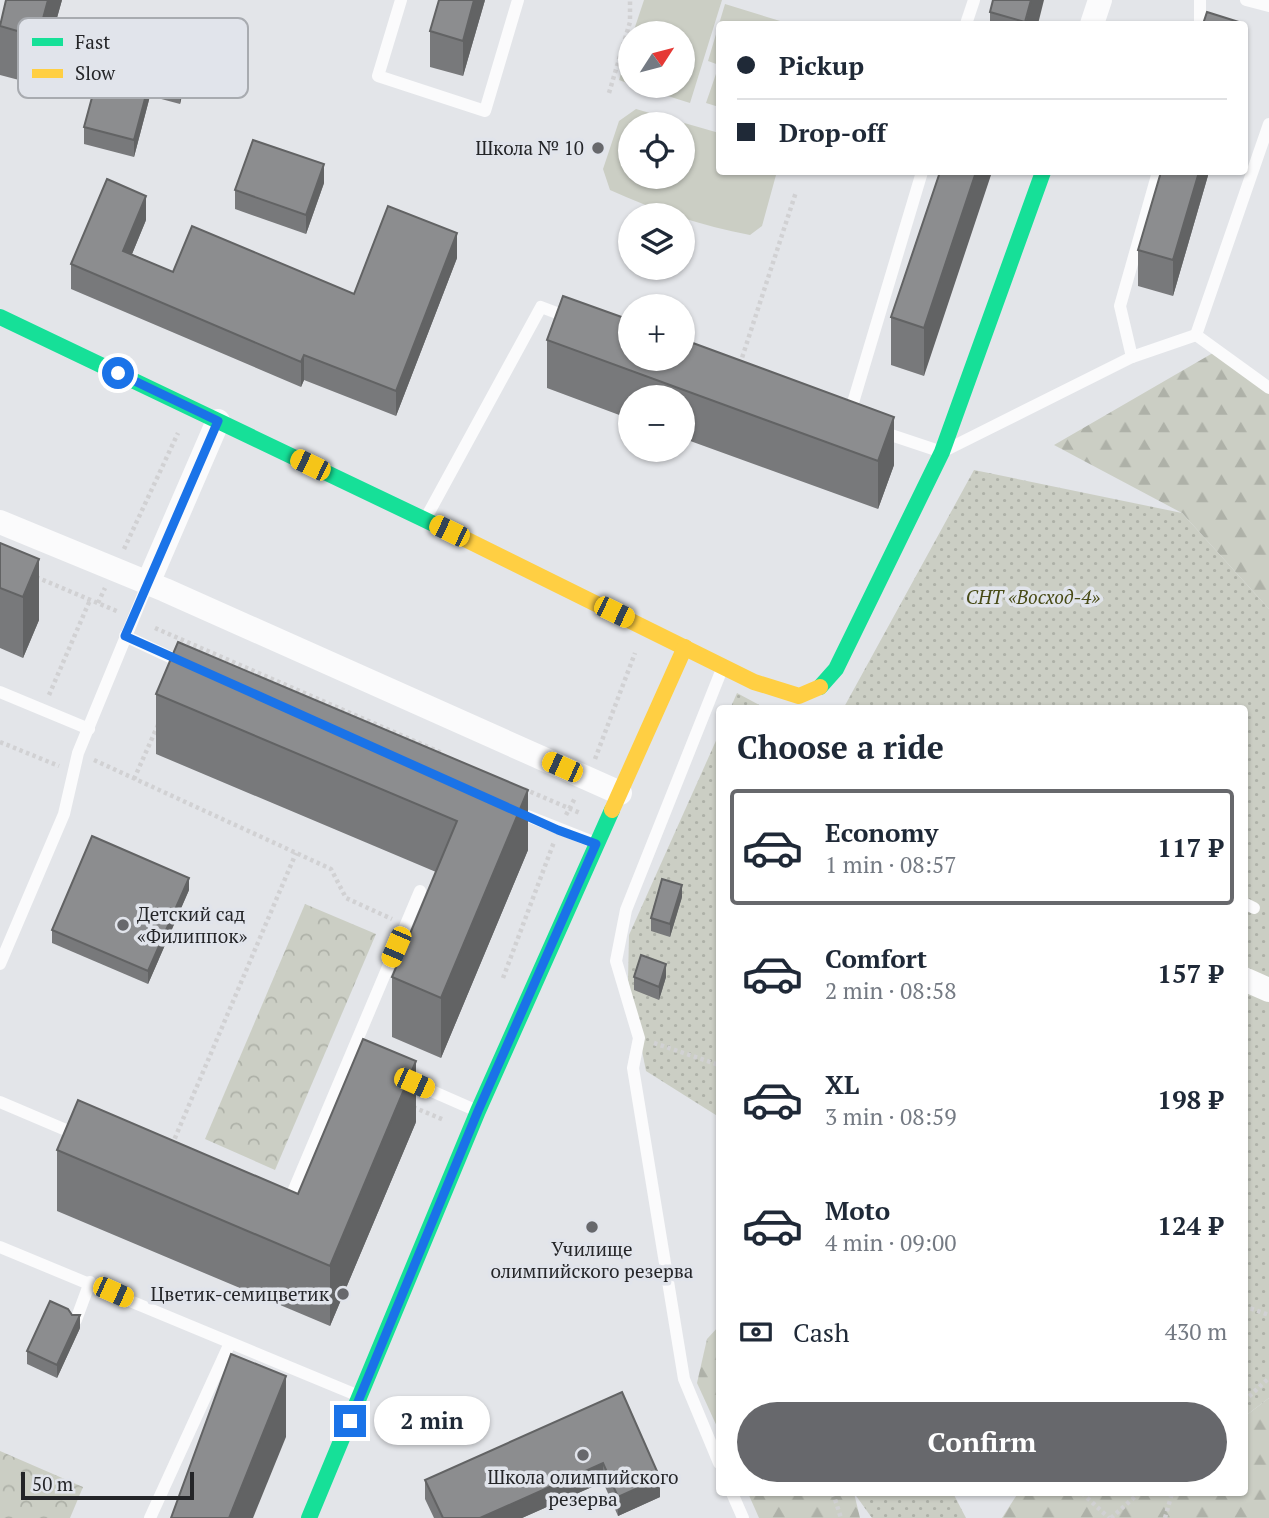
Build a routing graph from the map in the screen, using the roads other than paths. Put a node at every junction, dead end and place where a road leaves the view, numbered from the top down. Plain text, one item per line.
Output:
1 (401, 0) edge
2 (518, 0) edge
3 (974, 0) edge
4 (1100, 0) edge
5 (1200, 0) edge
6 (1246, 0) edge
7 (1269, 6) edge
8 (968, 21) edge
9 (1093, 21) edge
10 (1200, 21) edge
11 (1269, 124) edge
12 (921, 175) edge
13 (1042, 175) edge
14 (1157, 175) edge
15 (0, 317) edge
16 (579, 321) edge
17 (1196, 335) junction
18 (1132, 357) junction
19 (1269, 388) edge
20 (218, 421) junction
21 (942, 452) junction
22 (425, 519) junction
23 (0, 522) edge
24 (148, 583) junction
25 (125, 636) junction
26 (685, 647) junction
27 (723, 666) junction
28 (198, 669) edge
29 (0, 692) edge
30 (814, 702) edge
31 (89, 729) junction
32 (620, 793) junction
33 (507, 807) edge
34 (596, 844) junction
35 (420, 891) dead end
36 (0, 964) edge
37 (1248, 981) edge
38 (1269, 990) edge
39 (386, 1071) edge
40 (0, 1102) edge
41 (478, 1111) junction
42 (87, 1139) edge
43 (281, 1221) edge
44 (0, 1247) edge
45 (90, 1282) junction
46 (76, 1320) edge
47 (230, 1343) junction
48 (360, 1396) junction
49 (716, 1456) edge
50 (733, 1496) edge
51 (150, 1518) edge
52 (309, 1518) edge
53 (743, 1518) edge

1 - 2 lane
3 - 8 lane
4 - 9 street
5 - 10 lane
6 - 7 lane
11 - 17 lane
12 - 21 lane
13 - 21 street
14 - 18 lane
15 - 20 street
16 - 22 lane
17 - 18 lane
17 - 19 lane
18 - 21 lane
20 - 22 street
20 - 24 street
21 - 30 street
22 - 26 street
23 - 24 street
24 - 25 lane
24 - 32 street
25 - 28 lane
25 - 31 lane
26 - 27 street
26 - 32 street
27 - 30 street
27 - 49 lane
29 - 31 lane
31 - 36 lane
32 - 34 street
33 - 34 lane
34 - 41 street
35 - 43 lane
37 - 38 street
39 - 41 lane
40 - 42 lane
41 - 48 street
44 - 45 lane
45 - 46 lane
45 - 47 lane
47 - 48 lane
47 - 51 lane
48 - 52 street
50 - 53 lane

